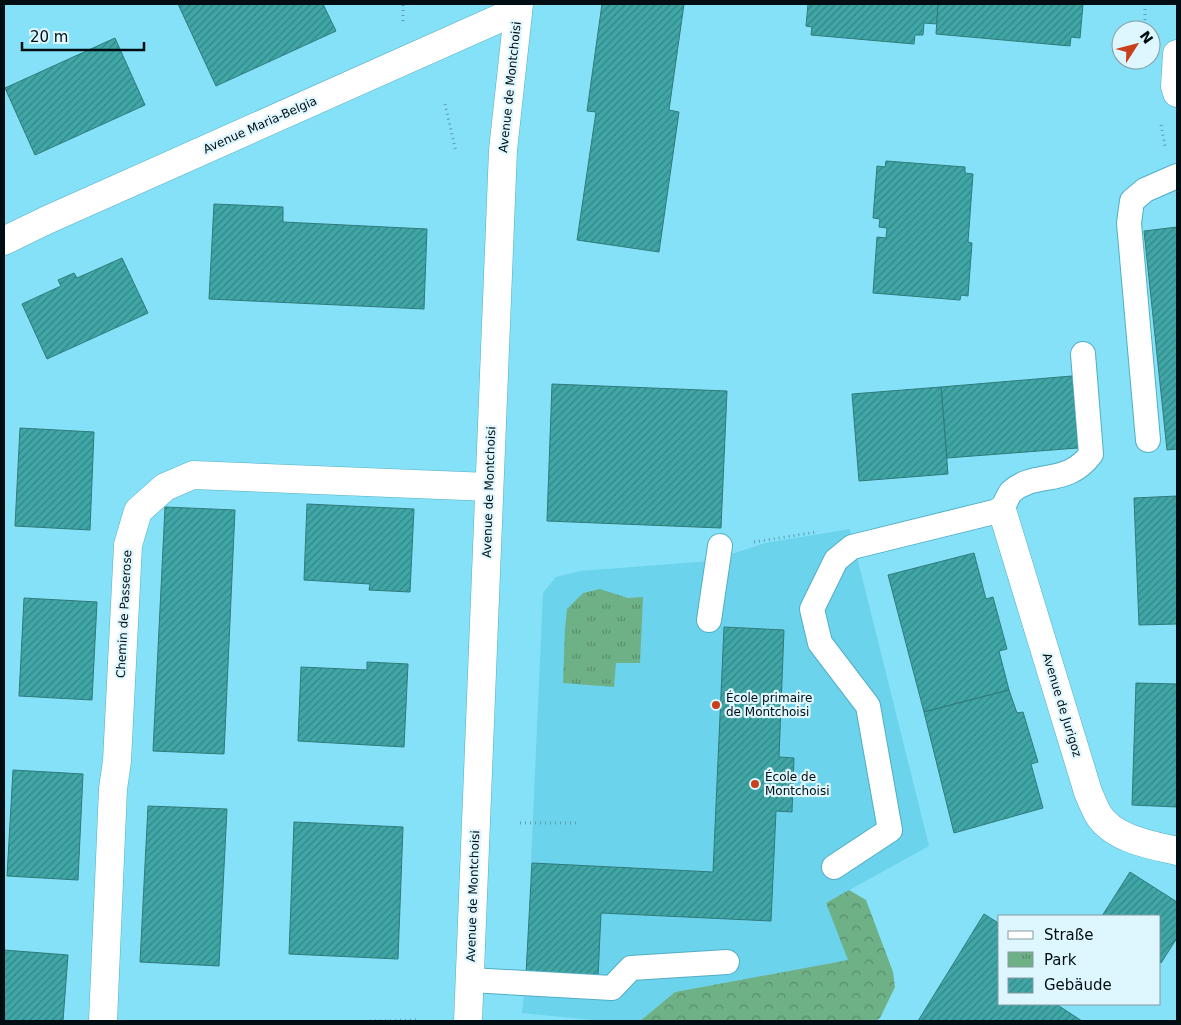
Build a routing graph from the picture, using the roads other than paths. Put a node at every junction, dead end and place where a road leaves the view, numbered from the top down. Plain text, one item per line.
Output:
1 (518, 7) edge
2 (1177, 54) edge
3 (1177, 93) edge
4 (1177, 176) edge
5 (4, 241) edge
6 (1083, 354) dead end
7 (1148, 440) dead end
8 (489, 487) junction
9 (1002, 510) junction
10 (720, 546) dead end
11 (709, 620) dead end
12 (1177, 851) edge
13 (834, 867) dead end
14 (728, 962) dead end
15 (470, 980) junction
16 (103, 1021) edge
17 (468, 1021) edge

1 - 5 street, Avenue Maria-Belgia
1 - 8 street, Avenue de Montchoisi
2 - 3 street
4 - 7 lane
6 - 9 lane
8 - 15 street, Avenue de Montchoisi
8 - 16 street, Chemin de Passerose
9 - 12 street, Avenue de Jurigoz
9 - 13 lane
10 - 11 lane
14 - 15 lane, Avenue de Montchoisi
15 - 17 street, Avenue de Montchoisi

